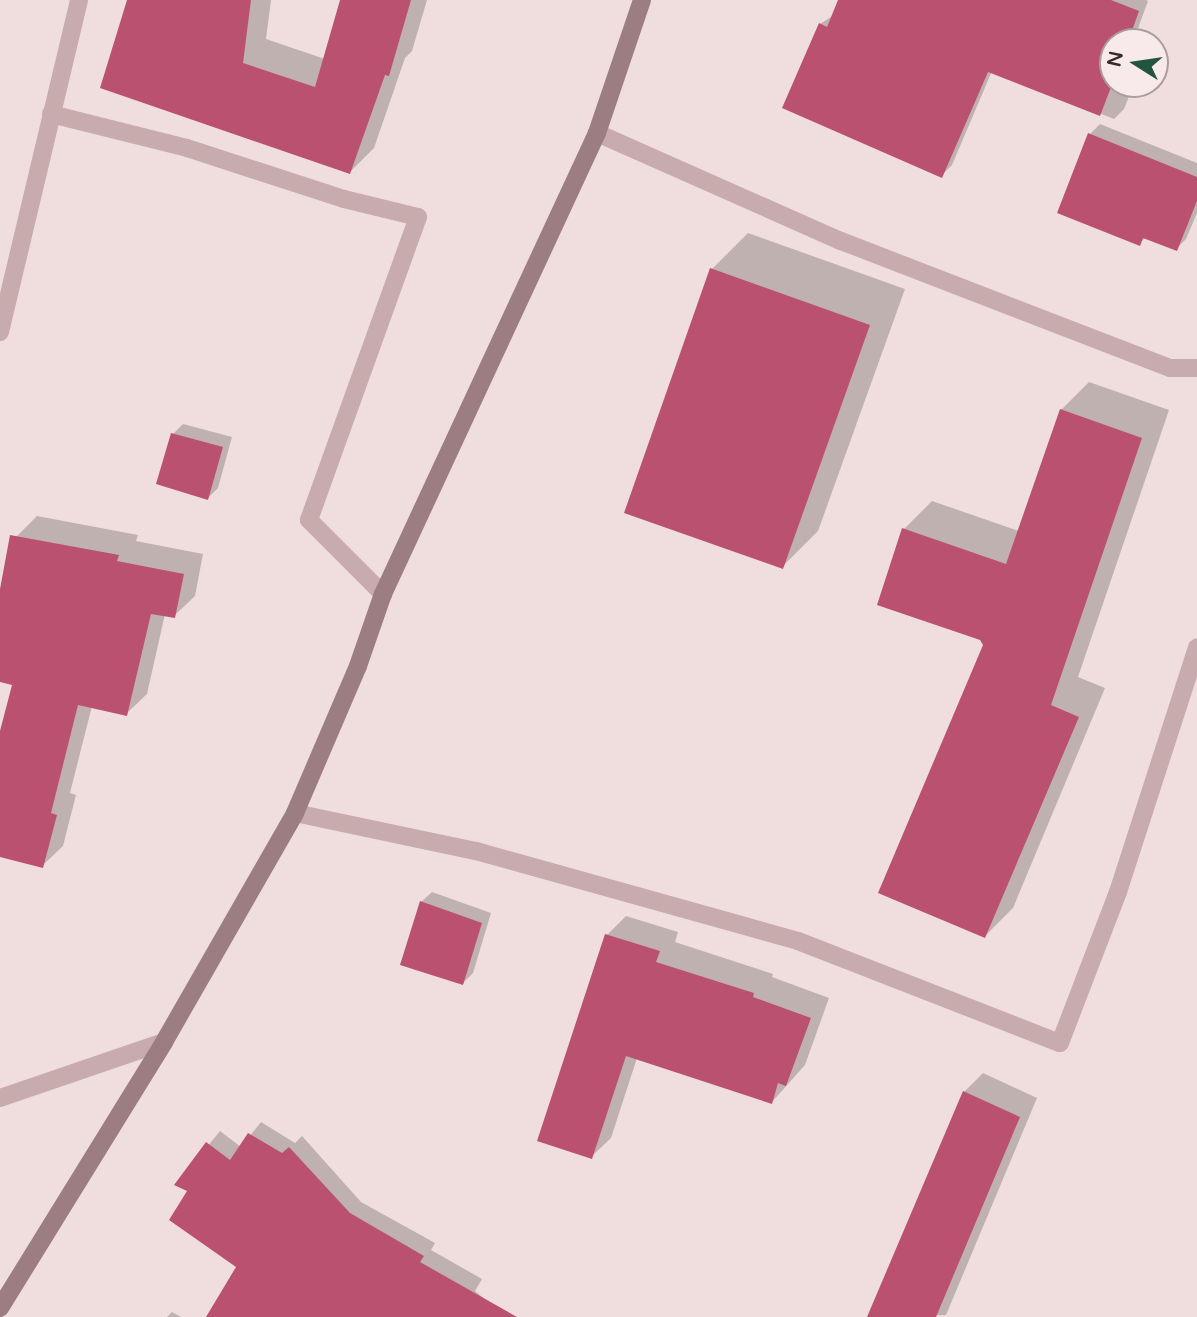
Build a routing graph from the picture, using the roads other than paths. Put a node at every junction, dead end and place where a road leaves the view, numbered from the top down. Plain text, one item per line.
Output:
1 (79, 0) edge
2 (642, 0) edge
3 (51, 114) junction
4 (597, 133) junction
5 (0, 332) edge
6 (1197, 368) edge
7 (383, 594) junction
8 (1197, 647) edge
9 (296, 813) junction
10 (164, 1042) junction
11 (0, 1098) edge
12 (0, 1308) edge

1 - 3 street
2 - 4 main road
3 - 5 street
3 - 7 street
4 - 6 street
4 - 7 main road
7 - 9 main road
8 - 9 street
9 - 10 main road
10 - 11 street
10 - 12 main road

